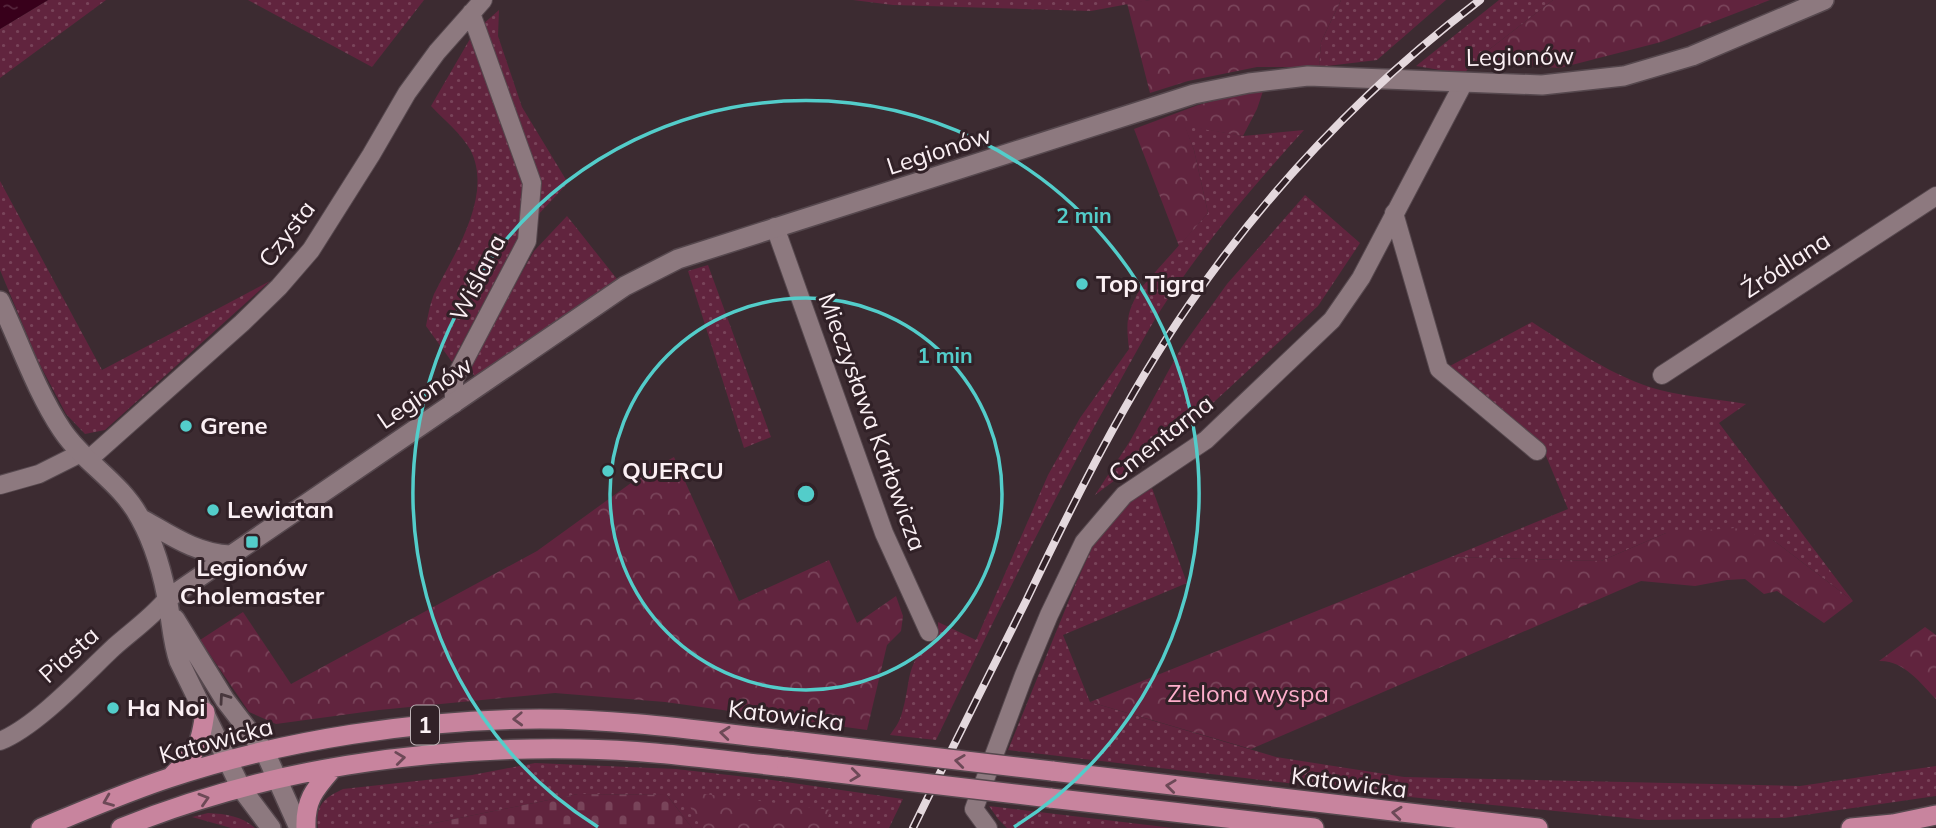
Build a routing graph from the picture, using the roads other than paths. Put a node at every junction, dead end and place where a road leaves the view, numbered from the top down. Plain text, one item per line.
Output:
1 (1824, 0) edge
2 (477, 7) edge
3 (1463, 84) junction
4 (1936, 196) edge
5 (1394, 213) junction
6 (775, 227) junction
7 (0, 300) edge
8 (1662, 375) dead end
9 (454, 404) junction
10 (1537, 451) dead end
11 (84, 457) junction
12 (0, 485) edge
13 (140, 518) junction
14 (230, 555) junction
15 (168, 604) junction
16 (929, 632) dead end
17 (205, 712) junction
18 (0, 741) edge
19 (265, 752) junction
20 (228, 761) junction
21 (333, 768) junction
22 (171, 777) junction
23 (277, 779) junction
24 (241, 788) junction
25 (1936, 815) edge
26 (41, 828) edge
27 (121, 828) edge
28 (271, 828) edge
29 (299, 828) edge
30 (306, 828) edge
31 (988, 828) edge
32 (1314, 828) edge
33 (1538, 828) edge
34 (1851, 828) edge

1 - 3 street, Legionów
2 - 9 street, Wiślana
2 - 11 street, Czysta
3 - 5 street, Cmentarna
3 - 6 street, Legionów
4 - 8 street, Źródlana
5 - 10 street
5 - 31 street, Cmentarna
6 - 9 street, Legionów
6 - 16 street, Mieczysława Karłowicza
7 - 11 street
9 - 14 street, Legionów
11 - 12 street, Czysta
11 - 13 street
13 - 14 street
13 - 15 street
14 - 15 street, Legionów
15 - 17 street
15 - 18 street, Piasta
19 -> 15 street
17 - 20 street
17 - 22 main road
19 - 20 main road, Katowicka / 1
19 - 23 street
33 -> 19 main road, Katowicka / 1, bridge
20 - 22 main road, Katowicka / 1
20 - 24 street
21 - 23 main road, Katowicka / 1
21 - 30 main road
21 -> 32 main road, Katowicka / 1, bridge
22 -> 26 main road, Katowicka / 1
23 - 24 main road, Katowicka / 1
23 - 29 street
27 -> 24 main road, Katowicka / 1
24 - 28 street
25 - 34 main road

